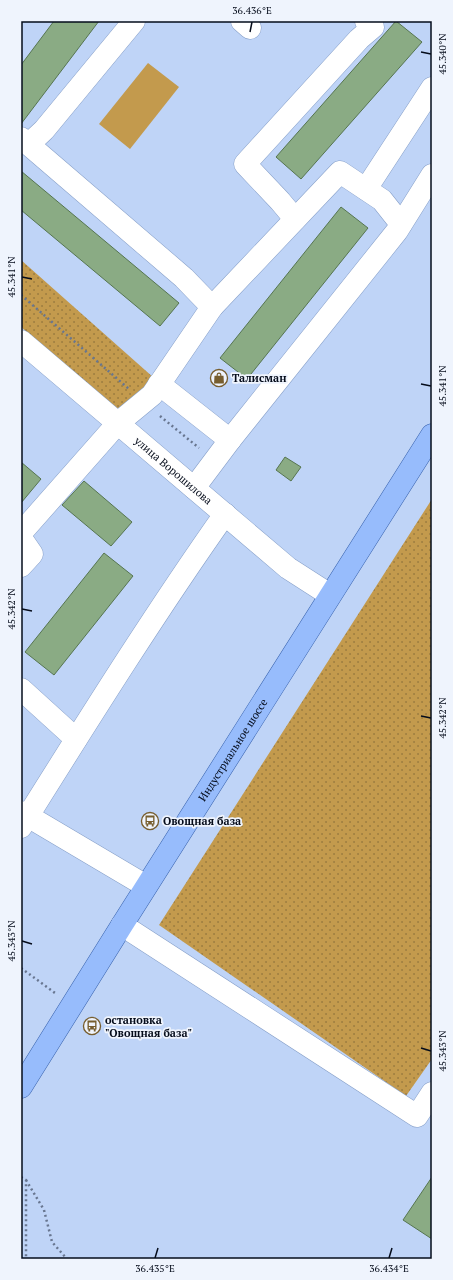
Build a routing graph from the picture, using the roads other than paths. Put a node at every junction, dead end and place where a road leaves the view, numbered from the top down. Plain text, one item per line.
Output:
1 (134, 21) edge
2 (366, 21) edge
3 (432, 88) edge
4 (25, 141) edge
5 (432, 175) edge
6 (366, 189) junction
7 (295, 219) junction
8 (401, 224) junction
9 (212, 307) junction
10 (21, 341) edge
11 (159, 384) junction
12 (118, 423) junction
13 (432, 435) edge
14 (230, 440) junction
15 (194, 488) junction
16 (225, 514) junction
17 (21, 533) edge
18 (21, 538) edge
19 (21, 566) edge
20 (330, 595) junction
21 (21, 689) edge
22 (76, 739) junction
23 (23, 819) edge
24 (146, 886) junction
25 (122, 924) junction
26 (21, 1087) edge
27 (432, 1093) edge

1 - 4 street
2 - 7 street
3 - 6 street
4 - 9 street
5 - 8 street
6 - 7 street
6 - 8 street
7 - 9 street
8 - 14 street
9 - 11 street
10 - 12 street, улица Ворошилова
11 - 12 street
11 - 14 street
12 - 15 street, улица Ворошилова
12 - 17 street
13 - 20 main road, Индустриальное шоссе
14 - 15 street
15 - 16 street, улица Ворошилова
16 - 20 street, улица Ворошилова
16 - 22 street
18 - 19 street
20 - 24 main road, Индустриальное шоссе
21 - 22 street
22 - 23 street
23 - 24 street
24 - 25 main road, Индустриальное шоссе
25 - 26 main road, Индустриальное шоссе
25 - 27 street

